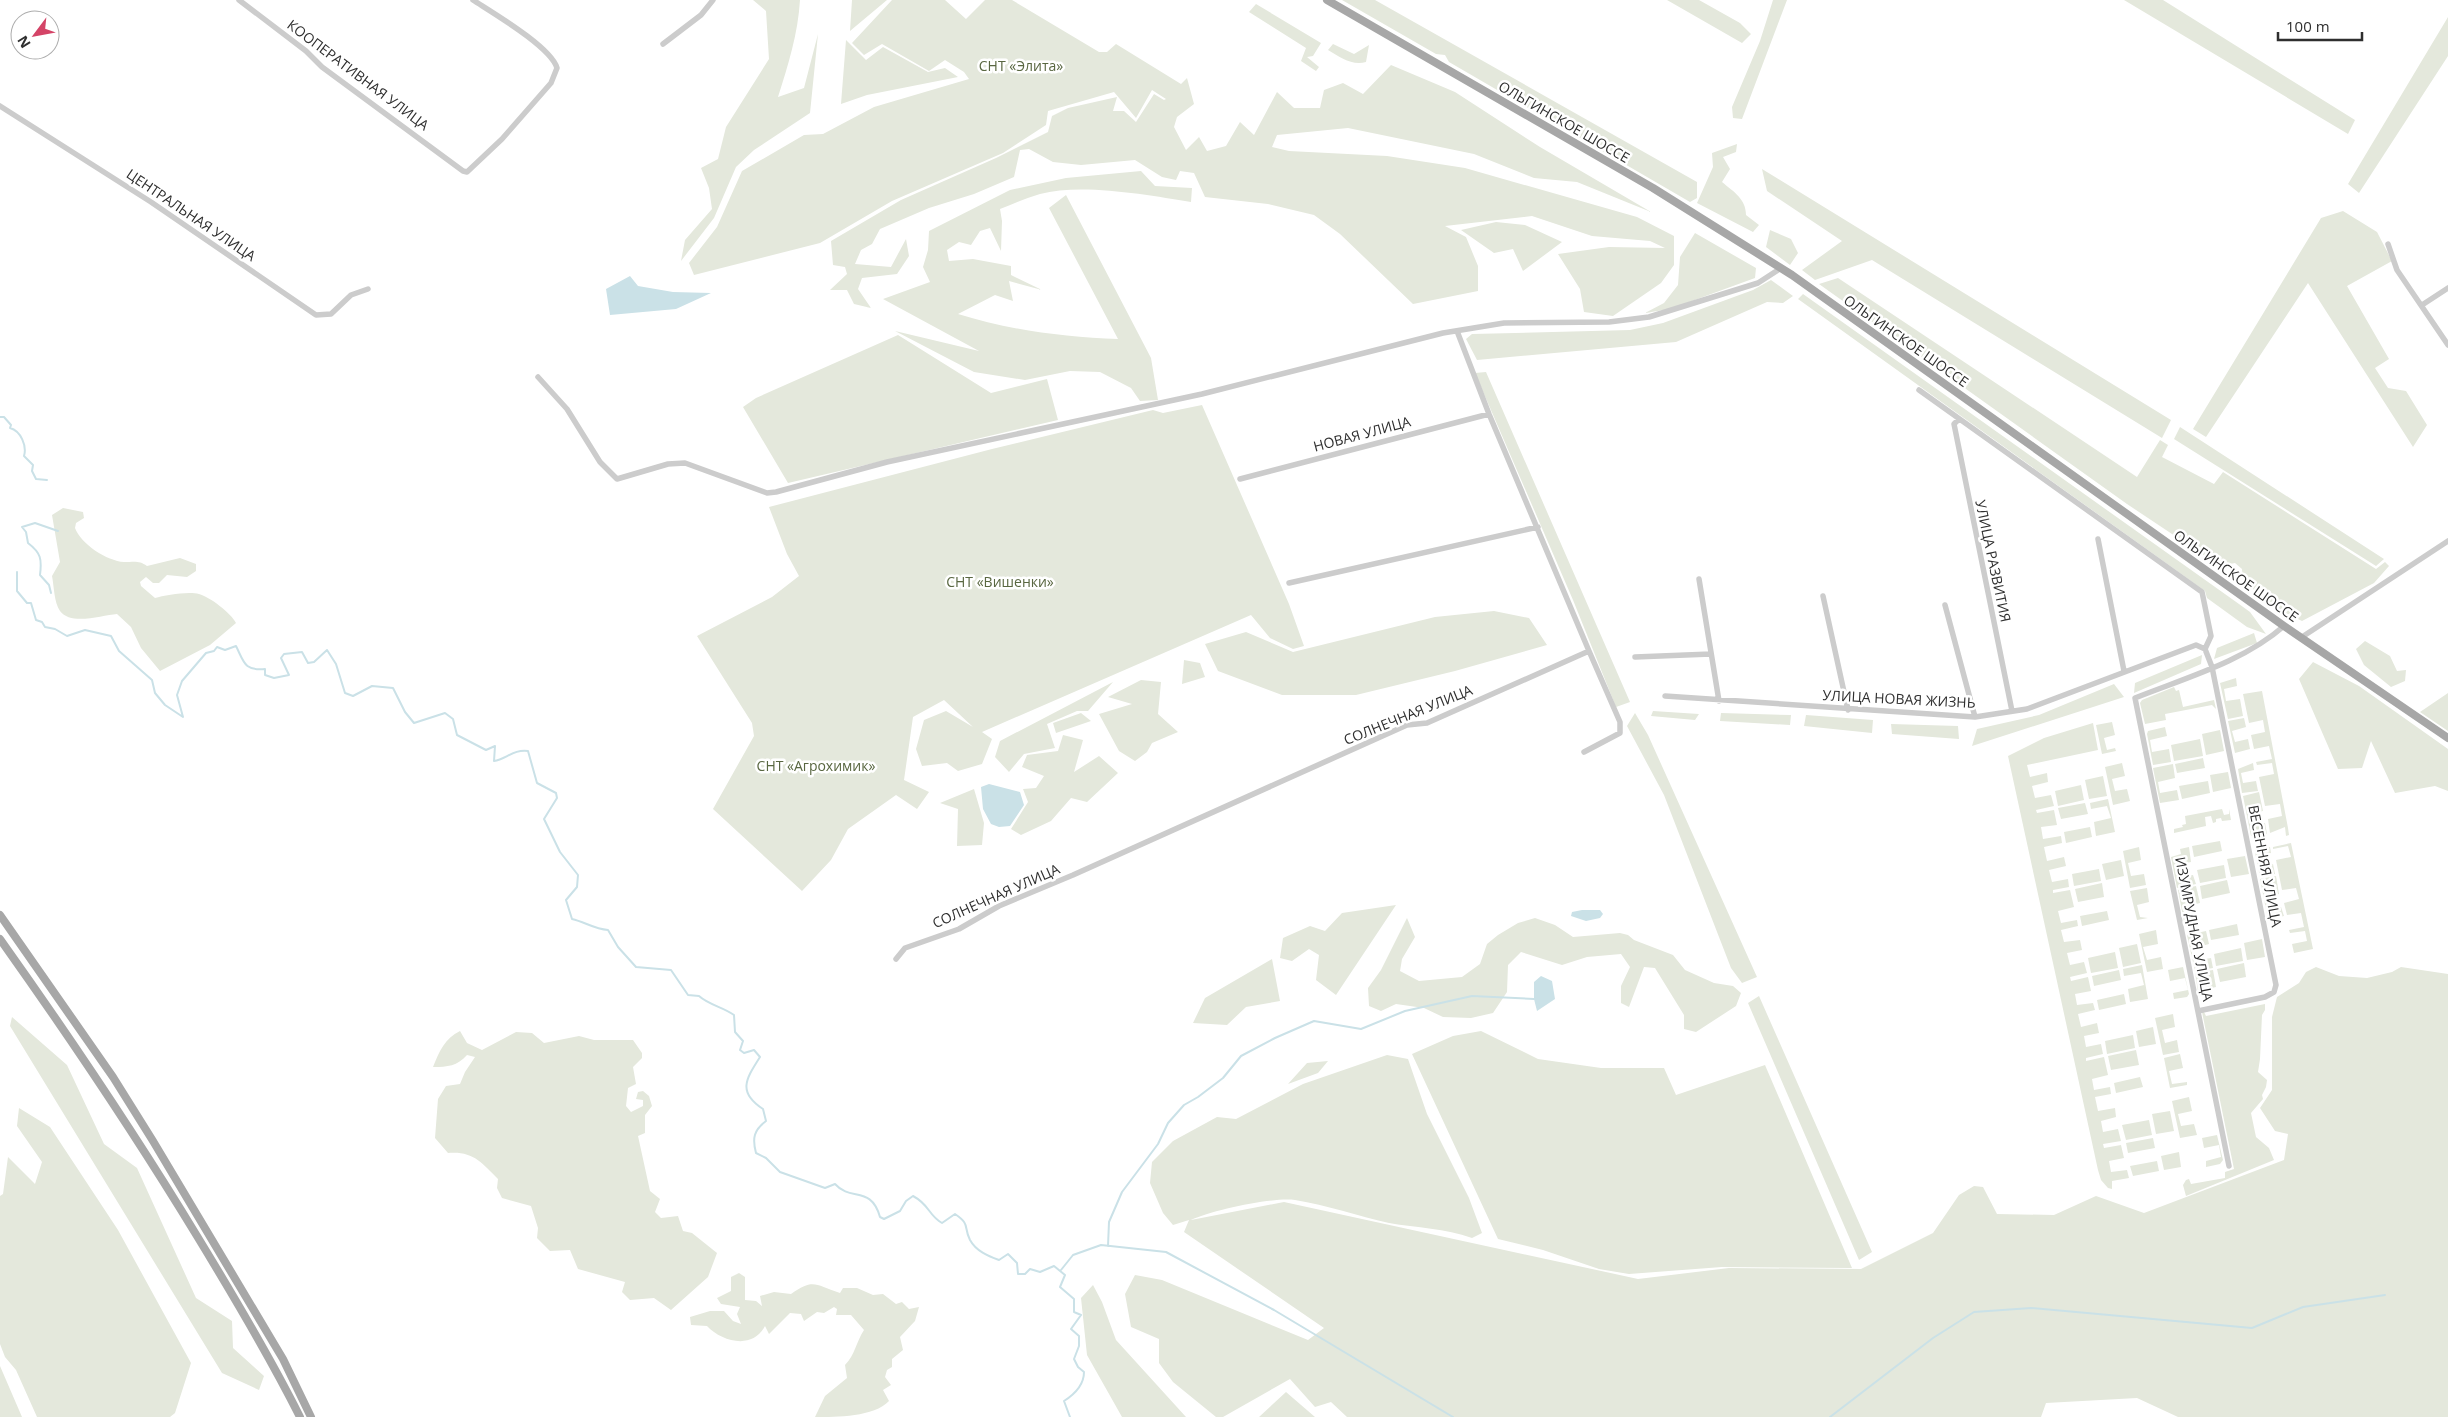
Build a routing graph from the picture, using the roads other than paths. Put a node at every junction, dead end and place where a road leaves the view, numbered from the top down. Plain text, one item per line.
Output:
1 (239, 0) edge
2 (473, 0) edge
3 (712, 0) edge
4 (1327, 0) edge
5 (663, 44) dead end
6 (0, 106) edge
7 (2388, 244) dead end
8 (1781, 268) junction
9 (2448, 288) edge
10 (368, 289) dead end
11 (2422, 305) junction
12 (1457, 331) junction
13 (2448, 345) edge
14 (538, 377) dead end
15 (1918, 390) dead end
16 (1489, 414) junction
17 (1959, 419) junction
18 (1240, 479) dead end
19 (1538, 527) junction
20 (2098, 538) dead end
21 (2448, 541) edge
22 (1699, 578) dead end
23 (1289, 583) dead end
24 (1823, 596) dead end
25 (1945, 605) dead end
26 (2284, 626) junction
27 (2302, 637) junction
28 (2206, 649) junction
29 (1589, 651) junction
30 (1711, 654) junction
31 (1635, 657) dead end
32 (2212, 667) junction
33 (2124, 671) junction
34 (1665, 696) dead end
35 (1719, 701) junction
36 (1848, 710) junction
37 (2012, 711) junction
38 (1975, 717) junction
39 (2448, 738) edge
40 (1584, 752) dead end
41 (0, 915) edge
42 (0, 939) edge
43 (896, 958) dead end
44 (2198, 1011) junction
45 (2229, 1166) dead end
46 (300, 1417) edge
47 (311, 1417) edge

1 - 2 street, КООПЕРАТИВНАЯ УЛИЦА
3 - 5 street
4 - 8 main road, ОЛЬГИНСКОЕ ШОССЕ
6 - 10 street, ЦЕНТРАЛЬНАЯ УЛИЦА
7 - 11 street
8 - 12 street
8 - 26 main road, ОЛЬГИНСКОЕ ШОССЕ
9 - 11 street
11 - 13 street
12 - 14 street
12 - 16 street
15 - 17 street
16 - 18 street, НОВАЯ УЛИЦА
16 - 19 street
17 - 28 street
17 - 37 street, УЛИЦА РАЗВИТИЯ
19 - 23 street
19 - 29 street
20 - 33 street
21 - 27 street
22 - 30 street
24 - 36 street
25 - 38 street
26 - 27 main road, ОЛЬГИНСКОЕ ШОССЕ
26 - 32 street
27 - 39 main road, ОЛЬГИНСКОЕ ШОССЕ
28 - 32 street
28 - 33 street, УЛИЦА НОВАЯ ЖИЗНЬ
29 - 40 street
29 - 43 street, СОЛНЕЧНАЯ УЛИЦА
30 - 31 street
30 - 35 street
32 - 44 street, ИЗУМРУДНАЯ УЛИЦА
32 - 44 street, ВЕСЕННЯЯ УЛИЦА
33 - 37 street, УЛИЦА НОВАЯ ЖИЗНЬ
34 - 35 street, УЛИЦА НОВАЯ ЖИЗНЬ
35 - 36 street, УЛИЦА НОВАЯ ЖИЗНЬ
36 - 38 street, УЛИЦА НОВАЯ ЖИЗНЬ
37 - 38 street, УЛИЦА НОВАЯ ЖИЗНЬ
41 - 47 main road
42 - 46 main road
44 - 45 street, ИЗУМРУДНАЯ УЛИЦА

